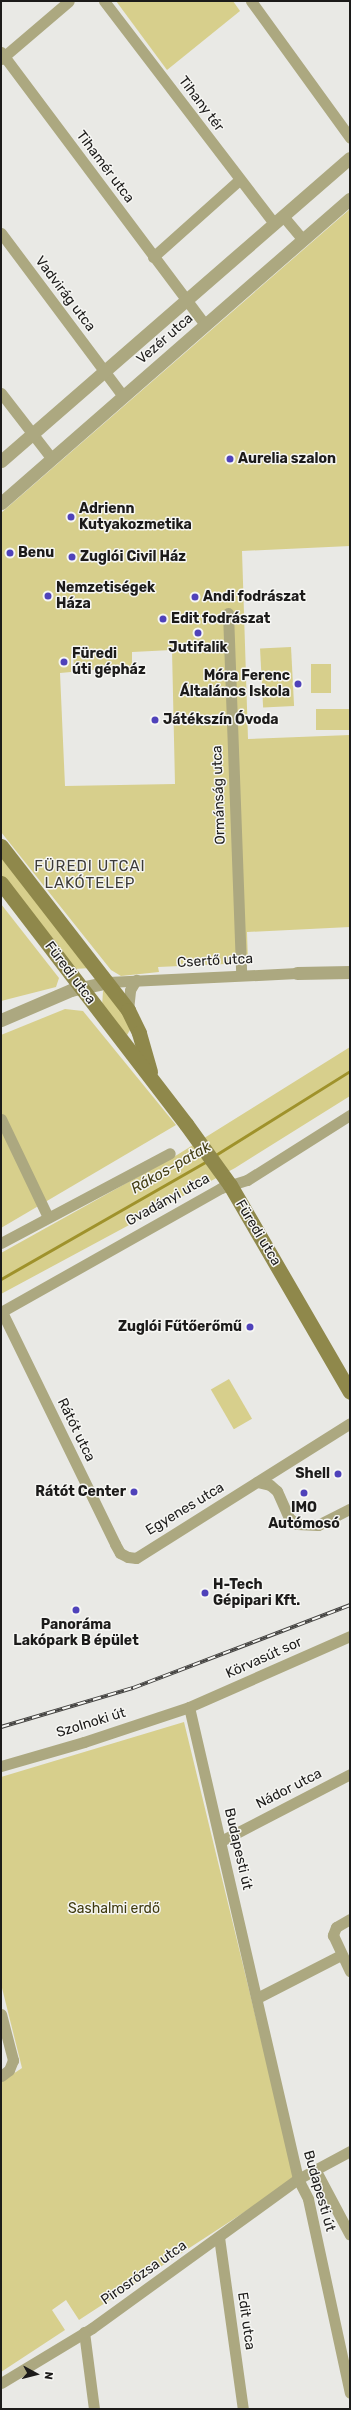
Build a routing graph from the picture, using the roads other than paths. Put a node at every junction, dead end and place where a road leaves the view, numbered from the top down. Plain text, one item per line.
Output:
1 (69, 1) edge
2 (104, 1) edge
3 (251, 1) edge
4 (2, 56) edge
5 (350, 138) edge
6 (350, 158) edge
7 (239, 180) junction
8 (350, 199) edge
9 (279, 220) junction
10 (1, 233) edge
11 (303, 240) junction
12 (154, 257) junction
13 (186, 300) junction
14 (205, 325) junction
15 (104, 373) junction
16 (1, 393) edge
17 (123, 396) junction
18 (32, 434) junction
19 (52, 459) junction
20 (1, 461) edge
21 (1, 503) edge
22 (228, 613) dead end
23 (1, 846) edge
24 (1, 883) edge
25 (350, 972) edge
26 (297, 973) joint
27 (241, 975) junction
28 (136, 980) junction
29 (108, 982) junction
30 (81, 988) junction
31 (128, 1010) junction
32 (1, 1020) edge
33 (153, 1082) junction
34 (350, 1115) edge
35 (1, 1119) edge
36 (170, 1153) dead end
37 (230, 1185) junction
38 (48, 1217) junction
39 (1, 1242) edge
40 (2, 1312) edge
41 (350, 1392) edge
42 (350, 1423) edge
43 (257, 1482) junction
44 (350, 1509) edge
45 (128, 1557) joint
46 (350, 1636) edge
47 (189, 1708) junction
48 (1, 1766) edge
49 (350, 1774) edge
50 (221, 1841) junction
51 (350, 1919) edge
52 (341, 1955) junction
53 (350, 1970) edge
54 (257, 1998) junction
55 (1, 2014) edge
56 (5, 2073) edge
57 (350, 2151) edge
58 (316, 2171) junction
59 (298, 2179) junction
60 (350, 2235) edge
61 (220, 2237) junction
62 (84, 2332) junction
63 (1, 2383) edge
64 (350, 2391) edge
65 (94, 2409) edge
66 (243, 2409) edge

1 - 4 street
2 - 7 street, Tihany tér
3 - 5 street
4 - 12 street, Tihamér utca
6 - 9 street, Vezér utca
7 - 9 street, Tihany tér
7 - 12 street
8 - 11 street, Vezér utca
9 - 11 street, Tihany tér
9 - 13 street, Vezér utca
10 - 15 street, Vadvirág utca
11 - 14 street, Vezér utca
12 - 13 street, Tihamér utca
13 - 14 street, Tihamér utca
13 - 15 street, Vezér utca
14 - 17 street, Vezér utca
15 - 17 street, Vadvirág utca
15 - 18 street, Vezér utca
16 - 18 street
17 - 19 street, Vezér utca
18 - 19 street
18 - 20 street, Vezér utca
19 - 21 street, Vezér utca
22 - 27 street, Ormánság utca
23 - 29 main road, Füredi utca
24 - 30 main road, Füredi utca
25 - 26 street, Csertő utca
26 - 27 street, Csertő utca
27 - 28 street, Csertő utca
28 - 29 street, Csertő utca
28 - 31 street
29 - 30 street, Csertő utca
29 - 31 main road, Füredi utca
30 - 32 street, Csertő utca
30 - 33 main road, Füredi utca
31 - 33 main road, Füredi utca
33 - 37 main road, Füredi utca
34 - 37 street, Gvadányi utca
35 - 38 street
36 - 38 street
37 - 40 street, Gvadányi utca
37 - 41 main road, Füredi utca
38 - 39 street
40 - 45 street, Rátót utca
42 - 43 street, Egyenes utca
43 - 44 street
43 - 45 street, Egyenes utca
46 - 47 street, Körvasút sor
47 - 48 street, Szolnoki út
47 - 50 street, Budapesti út
49 - 50 street, Nádor utca
50 - 54 street, Budapesti út
51 - 52 street
52 - 53 street
52 - 54 street
54 - 59 street, Budapesti út
55 - 56 street
57 - 58 street, Pirosrózsa utca
58 - 59 street, Pirosrózsa utca
58 - 60 street
59 - 61 street, Pirosrózsa utca
59 - 64 street, Budapesti út
61 - 62 street, Pirosrózsa utca
61 - 66 street, Edit utca
62 - 63 street, Pirosrózsa utca
62 - 65 street

